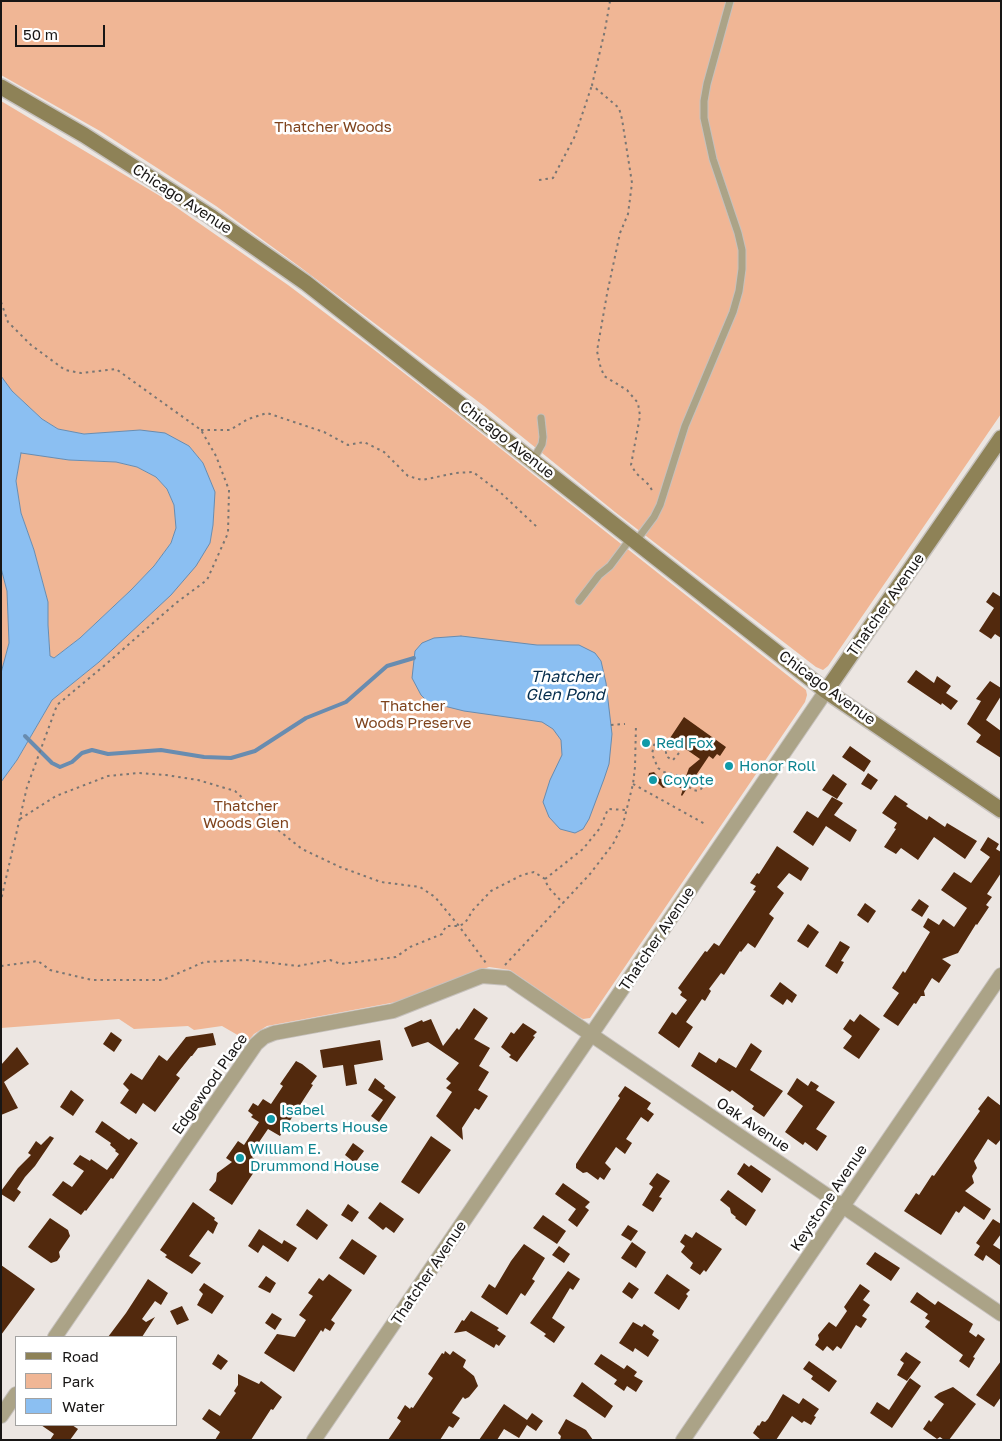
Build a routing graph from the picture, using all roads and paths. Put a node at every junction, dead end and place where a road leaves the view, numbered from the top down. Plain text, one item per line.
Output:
1 (610, 1) edge
2 (730, 1) edge
3 (592, 84) junction
4 (1, 87) edge
5 (539, 180) dead end
6 (1, 302) edge
7 (541, 418) dead end
8 (201, 430) junction
9 (1001, 438) edge
10 (533, 460) junction
11 (654, 493) dead end
12 (537, 527) dead end
13 (634, 539) junction
14 (579, 601) dead end
15 (826, 691) junction
16 (625, 724) dead end
17 (636, 724) dead end
18 (611, 725) dead end
19 (658, 738) dead end
20 (670, 746) dead end
21 (679, 753) dead end
22 (711, 774) dead end
23 (633, 784) junction
24 (627, 810) junction
25 (1001, 810) edge
26 (20, 819) junction
27 (706, 824) dead end
28 (545, 879) junction
29 (1, 900) edge
30 (563, 903) junction
31 (459, 926) junction
32 (1, 966) edge
33 (500, 973) junction
34 (1001, 975) edge
35 (482, 976) joint
36 (592, 1035) junction
37 (843, 1206) junction
38 (1001, 1314) edge
39 (57, 1336) edge
40 (15, 1395) edge
41 (1, 1416) edge
42 (314, 1440) edge
43 (683, 1440) edge

1 - 3 path
2 - 13 lane
3 - 5 path
3 - 11 path
4 - 10 main road, Chicago Avenue
6 - 8 path
7 - 10 lane
8 - 12 path
8 - 26 path
9 - 15 main road, Thatcher Avenue
10 - 13 main road, Chicago Avenue
13 - 14 lane
13 - 15 main road, Chicago Avenue
15 - 25 main road, Chicago Avenue
15 - 36 street, Thatcher Avenue
16 - 18 path
17 - 23 path
19 - 22 path
20 - 21 path
23 - 24 path
23 - 27 path
24 - 28 path
24 - 30 path
26 - 29 path
26 - 31 path
28 - 30 path
28 - 31 path
30 - 33 path
31 - 32 path
31 - 33 path
33 - 35 street, Oak Avenue
33 - 36 street, Oak Avenue
34 - 37 street, Keystone Avenue
35 - 39 street, Edgewood Place
36 - 37 street, Oak Avenue
36 - 42 street, Thatcher Avenue
37 - 38 street, Oak Avenue
37 - 43 street, Keystone Avenue
40 - 41 street

